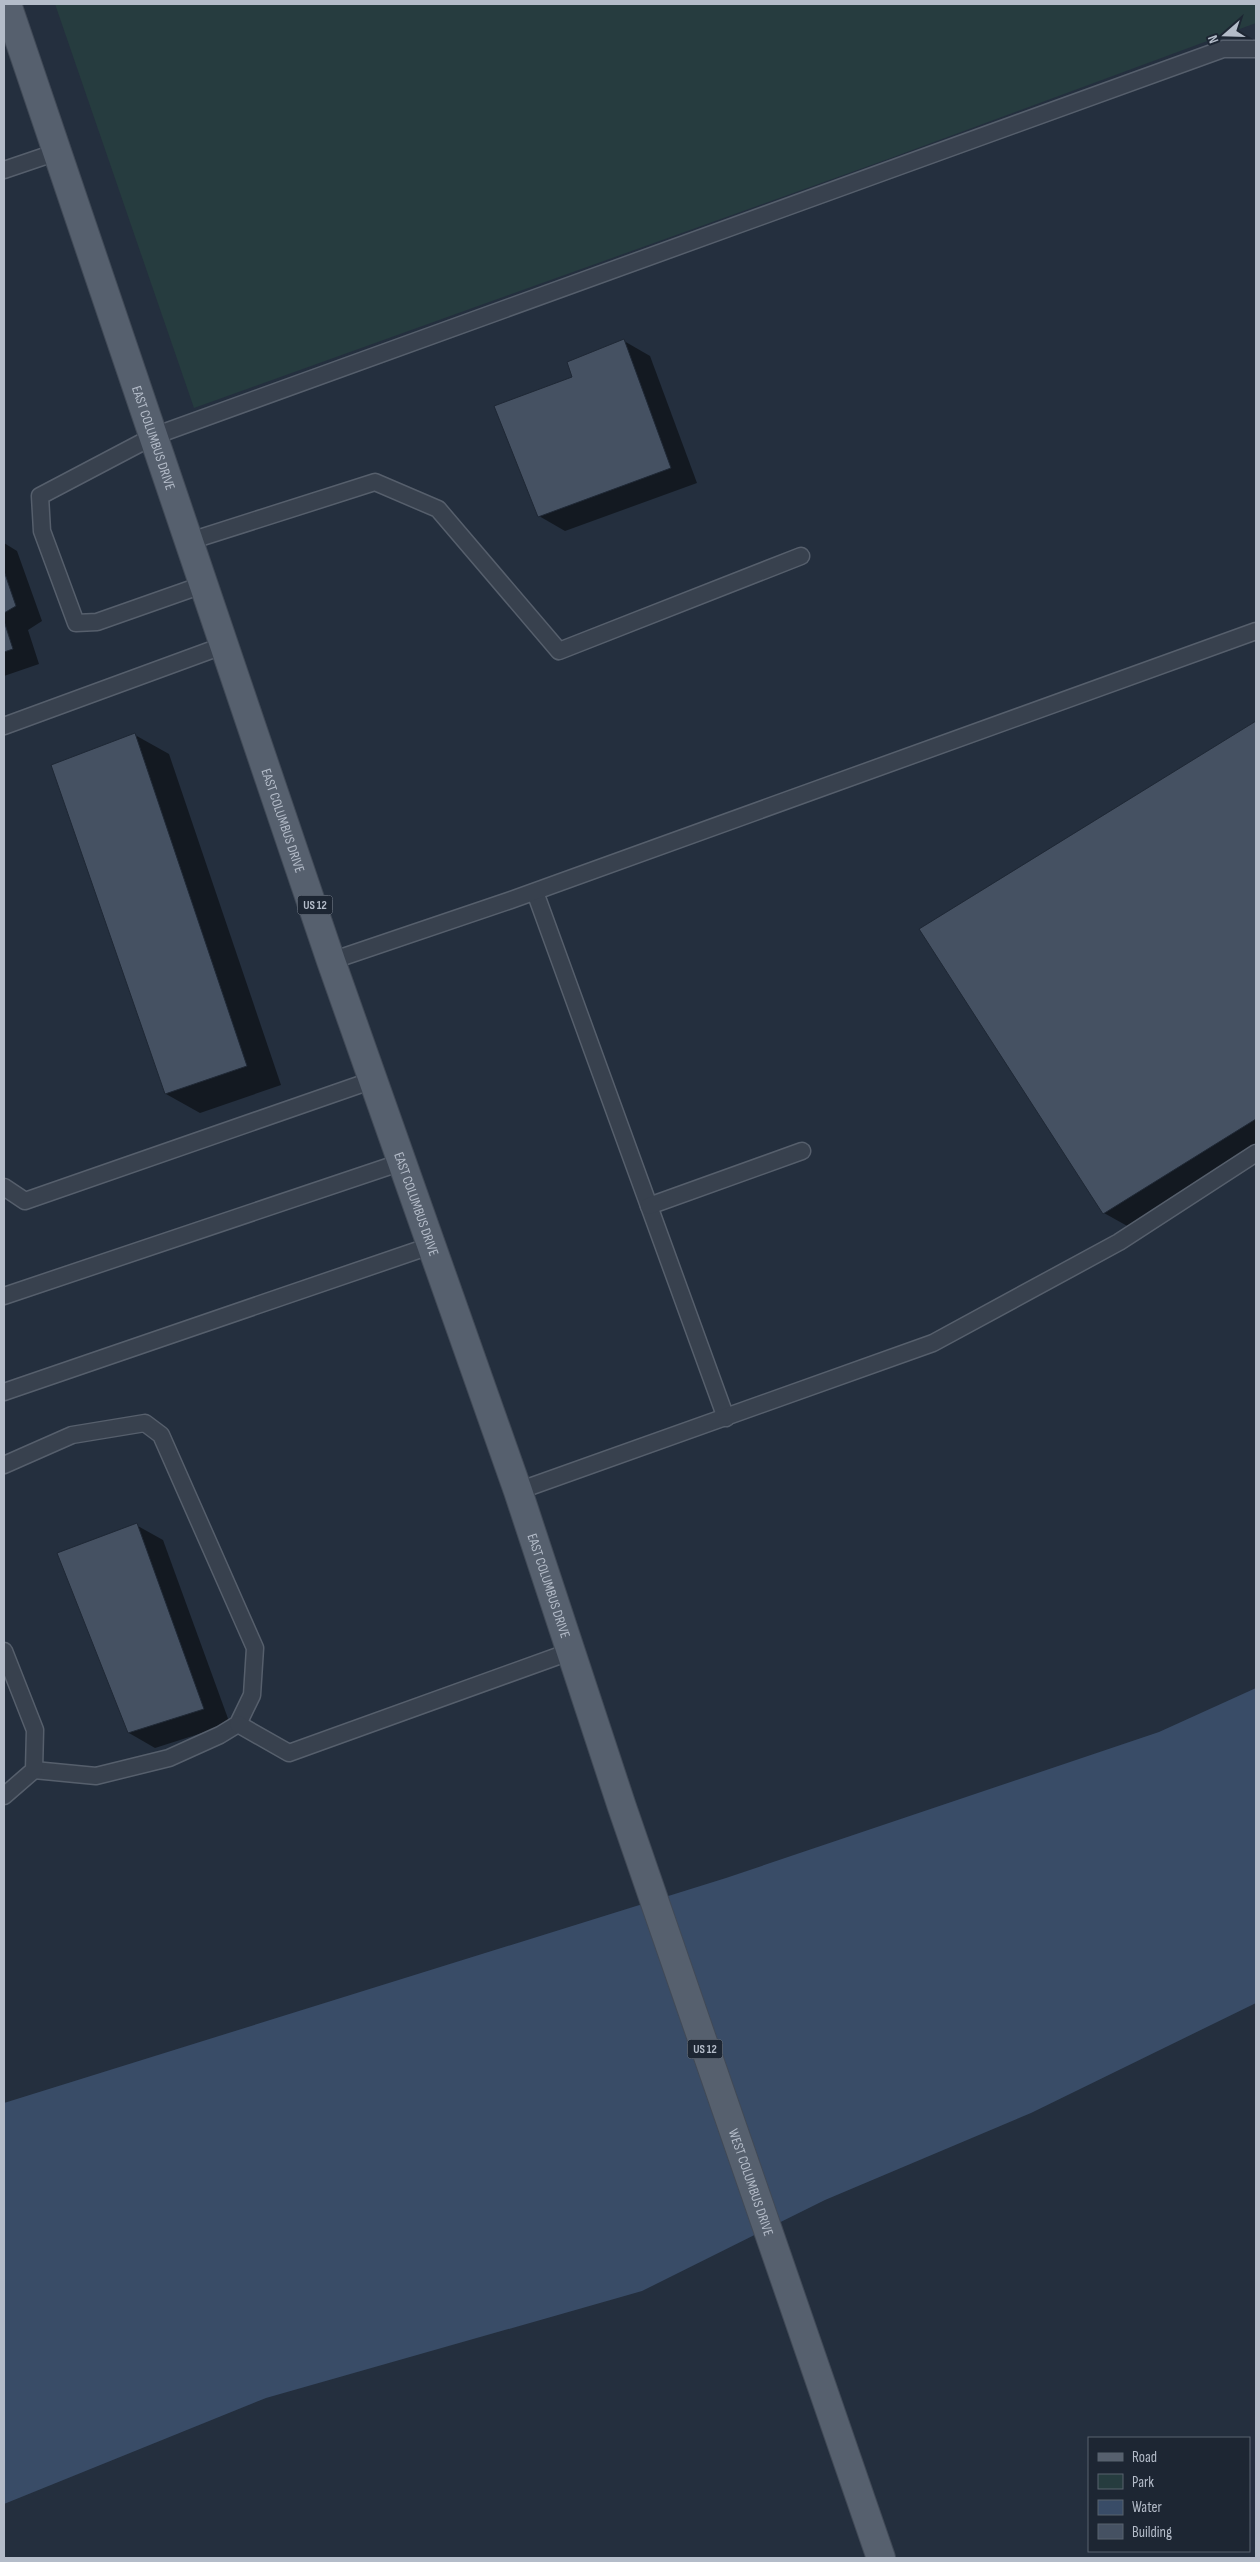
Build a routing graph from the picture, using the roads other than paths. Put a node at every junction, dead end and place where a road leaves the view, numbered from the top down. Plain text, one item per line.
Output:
1 (7, 4) edge
2 (1256, 49) edge
3 (57, 152) junction
4 (4, 170) edge
5 (154, 436) junction
6 (190, 541) junction
7 (801, 556) dead end
8 (205, 584) junction
9 (1256, 631) edge
10 (226, 645) junction
11 (4, 726) edge
12 (535, 892) junction
13 (332, 960) junction
14 (374, 1080) junction
15 (802, 1151) dead end
16 (1256, 1153) edge
17 (402, 1162) junction
18 (4, 1187) edge
19 (649, 1206) junction
20 (430, 1246) junction
21 (4, 1296) edge
22 (4, 1392) edge
23 (726, 1418) junction
24 (4, 1465) edge
25 (518, 1491) junction
26 (4, 1651) edge
27 (572, 1651) junction
28 (238, 1724) junction
29 (34, 1770) junction
30 (4, 1796) edge
31 (622, 1807) joint
32 (876, 2557) edge

1 - 3 main road, EAST COLUMBUS DRIVE / US 12
2 - 5 lane
3 - 4 lane
3 - 5 main road, EAST COLUMBUS DRIVE / US 12
5 - 6 main road, EAST COLUMBUS DRIVE / US 12
5 - 8 lane
6 - 7 lane
6 - 8 main road, EAST COLUMBUS DRIVE / US 12
8 - 10 main road, EAST COLUMBUS DRIVE / US 12
9 - 12 lane
10 - 11 lane
10 - 13 main road, EAST COLUMBUS DRIVE / US 12
12 - 13 lane
12 - 19 lane
13 - 14 main road, EAST COLUMBUS DRIVE / US 12
14 - 17 main road, EAST COLUMBUS DRIVE / US 12
14 - 18 lane
15 - 19 lane
16 - 23 lane
17 - 20 main road, EAST COLUMBUS DRIVE / US 12
17 - 21 lane
19 - 23 lane
20 - 22 lane
20 - 25 main road, EAST COLUMBUS DRIVE / US 12
23 - 25 lane
24 - 28 lane
25 - 27 main road, EAST COLUMBUS DRIVE / US 12
26 - 29 lane
27 - 28 lane
27 - 31 main road, EAST COLUMBUS DRIVE / US 12
28 - 29 lane
29 - 30 lane
31 - 32 main road, WEST COLUMBUS DRIVE / US 12

